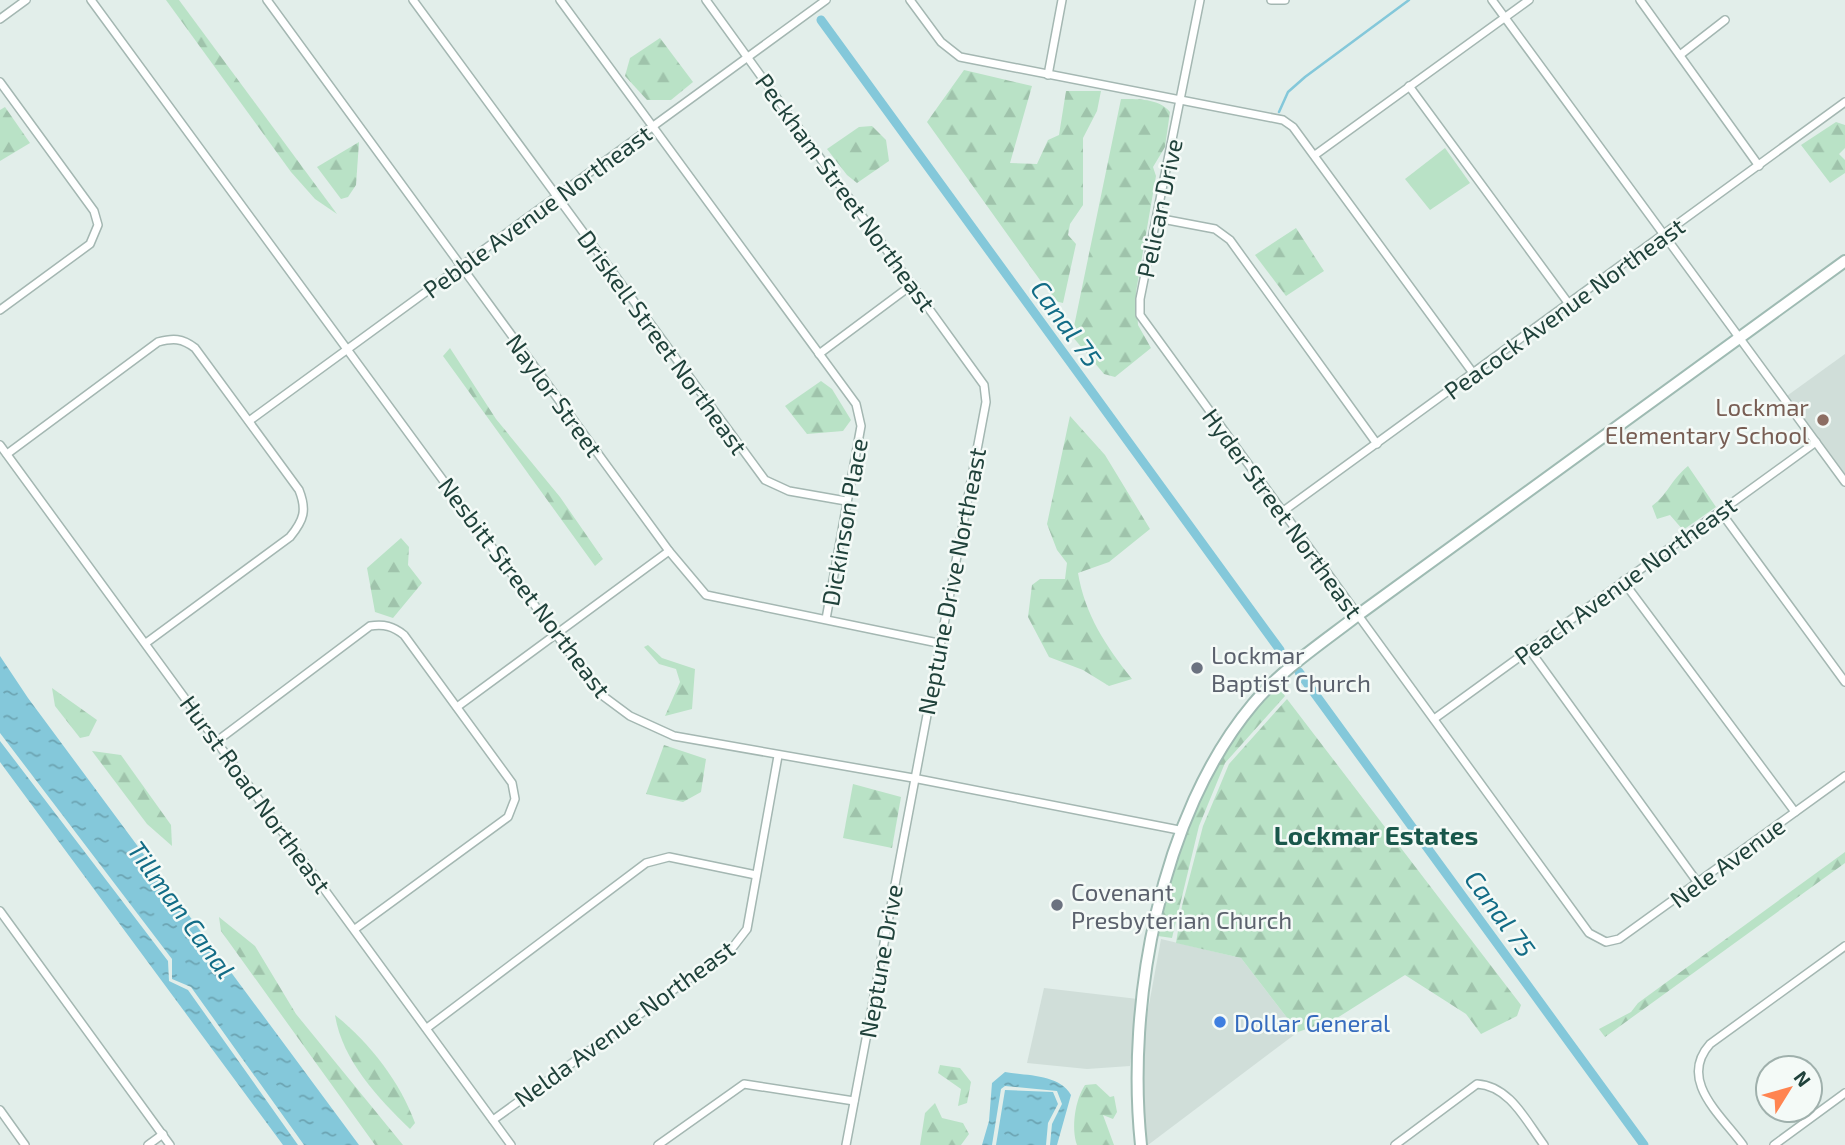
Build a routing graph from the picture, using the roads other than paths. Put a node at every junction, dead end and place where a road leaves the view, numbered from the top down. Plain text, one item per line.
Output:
1 (26, 0) edge
2 (91, 0) edge
3 (267, 0) edge
4 (413, 0) edge
5 (560, 0) edge
6 (706, 0) edge
7 (826, 0) edge
8 (910, 0) edge
9 (1062, 0) edge
10 (1200, 0) edge
11 (1271, 0) edge
12 (1285, 0) edge
13 (1492, 0) edge
14 (1529, 0) edge
15 (1640, 0) edge
16 (1504, 18) junction
17 (0, 19) edge
18 (1725, 20) dead end
19 (1680, 55) junction
20 (748, 57) junction
21 (1048, 75) junction
22 (0, 82) edge
23 (1409, 86) junction
24 (1181, 100) junction
25 (1845, 102) edge
26 (653, 127) junction
27 (1315, 155) junction
28 (1759, 166) junction
29 (556, 197) junction
30 (1157, 218) junction
31 (1664, 235) junction
32 (1845, 261) edge
33 (462, 265) junction
34 (913, 284) junction
35 (1569, 304) junction
36 (0, 310) edge
37 (1140, 315) joint
38 (1739, 338) junction
39 (348, 349) junction
40 (819, 354) junction
41 (1474, 373) junction
42 (984, 384) joint
43 (249, 421) junction
44 (1816, 442) junction
45 (1377, 444) junction
46 (0, 445) edge
47 (6, 454) junction
48 (1845, 482) edge
49 (846, 501) junction
50 (1720, 511) junction
51 (1282, 512) junction
52 (668, 551) junction
53 (1623, 581) junction
54 (1358, 615) junction
55 (826, 619) junction
56 (557, 635) junction
57 (146, 643) junction
58 (938, 643) junction
59 (1529, 649) junction
60 (1845, 682) edge
61 (457, 707) junction
62 (1434, 719) junction
63 (216, 741) junction
64 (778, 756) junction
65 (1845, 776) edge
66 (914, 778) junction
67 (1795, 812) junction
68 (1179, 830) junction
69 (756, 876) junction
70 (1698, 883) junction
71 (0, 911) edge
72 (355, 929) junction
73 (1606, 942) joint
74 (1845, 946) edge
75 (427, 1028) junction
76 (1845, 1093) edge
77 (854, 1101) junction
78 (0, 1110) edge
79 (493, 1120) junction
80 (163, 1134) junction
81 (25, 1145) edge
82 (148, 1145) edge
83 (170, 1145) edge
84 (511, 1145) edge
85 (658, 1145) edge
86 (846, 1145) edge
87 (1141, 1145) edge
88 (1396, 1145) edge
89 (1544, 1145) edge
90 (1743, 1145) edge
91 (1774, 1145) edge

1 - 17 street
2 - 39 street, Nesbitt Street Northeast
3 - 33 street, Naylor Street
4 - 29 street, Driskell Street Northeast
5 - 26 street, Dickinson Place
6 - 20 street, Peckham Street Northeast
7 - 20 street, Pebble Avenue Northeast
8 - 21 street
9 - 21 street
10 - 24 street, Pelican Drive
11 - 12 street
13 - 16 street
14 - 16 street
15 - 19 street
16 - 23 street
16 - 31 street
18 - 19 street
19 - 28 street
20 - 26 street, Pebble Avenue Northeast
20 - 34 street, Peckham Street Northeast
21 - 24 street
22 - 36 street
23 - 27 street
23 - 35 street
24 - 27 street
24 - 30 street, Pelican Drive
25 - 28 street, Peacock Avenue Northeast
26 - 29 street, Pebble Avenue Northeast
26 - 40 street, Dickinson Place
27 - 41 street
28 - 31 street, Peacock Avenue Northeast
29 - 33 street, Pebble Avenue Northeast
29 - 49 street, Driskell Street Northeast
30 - 37 street, Pelican Drive
30 - 45 street
31 - 35 street, Peacock Avenue Northeast
31 - 38 street
32 - 38 street
33 - 39 street, Pebble Avenue Northeast
33 - 52 street, Naylor Street
34 - 40 street
34 - 42 street, Peckham Street Northeast
35 - 41 street, Peacock Avenue Northeast
37 - 51 street, Hyder Street Northeast
38 - 44 street
38 - 54 street
39 - 43 street, Pebble Avenue Northeast
39 - 56 street, Nesbitt Street Northeast
40 - 49 street, Dickinson Place
41 - 45 street, Peacock Avenue Northeast
42 - 58 street, Neptune Drive Northeast
43 - 47 street
43 - 57 street
44 - 48 street
44 - 50 street, Peach Avenue Northeast
45 - 51 street, Peacock Avenue Northeast
46 - 47 street, Hurst Road Northeast
47 - 57 street, Hurst Road Northeast
49 - 55 street, Dickinson Place
50 - 53 street, Peach Avenue Northeast
50 - 60 street
51 - 54 street, Hyder Street Northeast
52 - 55 street, Naylor Street
52 - 56 street
53 - 59 street, Peach Avenue Northeast
53 - 67 street
54 - 62 street, Hyder Street Northeast
54 - 68 street
55 - 58 street, Naylor Street
56 - 61 street
56 - 64 street, Nesbitt Street Northeast
57 - 63 street, Hurst Road Northeast
58 - 66 street, Neptune Drive Northeast
59 - 62 street, Peach Avenue Northeast
59 - 70 street
61 - 63 street
61 - 72 street
62 - 73 street, Hyder Street Northeast
63 - 72 street, Hurst Road Northeast
64 - 66 street, Nesbitt Street Northeast
64 - 69 street, Nelda Avenue Northeast
65 - 67 street, Nele Avenue
66 - 68 street, Nesbitt Street Northeast
66 - 77 street, Neptune Drive
67 - 70 street, Nele Avenue
68 - 87 street
69 - 75 street
69 - 79 street, Nelda Avenue Northeast
70 - 73 street, Nele Avenue
71 - 80 street
72 - 75 street, Hurst Road Northeast
74 - 90 street
75 - 79 street, Hurst Road Northeast
76 - 91 street
77 - 85 street
77 - 86 street, Neptune Drive
78 - 81 street
79 - 84 street, Hurst Road Northeast
80 - 82 street
80 - 83 street
88 - 89 street

